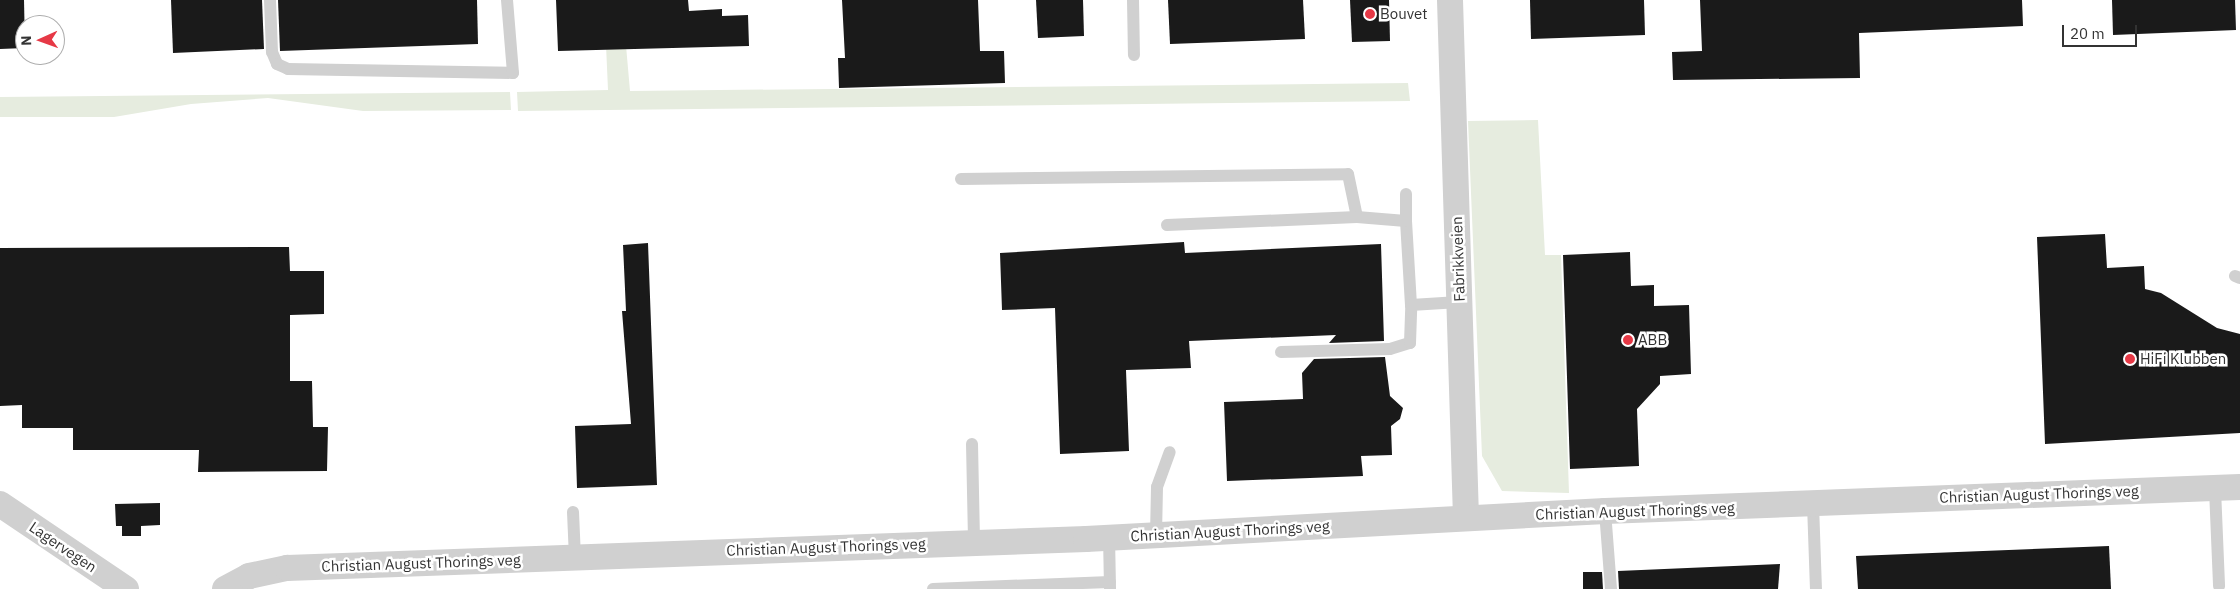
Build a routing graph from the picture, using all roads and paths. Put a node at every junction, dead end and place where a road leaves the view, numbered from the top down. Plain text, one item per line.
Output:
1 (270, 0) edge
2 (507, 0) edge
3 (1133, 0) edge
4 (1450, 0) edge
5 (1134, 55) dead end
6 (962, 180) dead end
7 (1406, 194) dead end
8 (1357, 217) junction
9 (1406, 221) junction
10 (1167, 225) dead end
11 (1459, 302) junction
12 (1411, 305) junction
13 (1282, 352) dead end
14 (972, 444) dead end
15 (1170, 452) dead end
16 (2227, 488) edge
17 (0, 504) edge
18 (1813, 504) junction
19 (1605, 511) junction
20 (573, 512) dead end
21 (1466, 518) junction
22 (1156, 535) junction
23 (1109, 536) junction
24 (974, 542) junction
25 (575, 557) junction
26 (1110, 585) edge
27 (2219, 586) dead end
28 (1010, 587) edge
29 (126, 589) edge
30 (225, 589) edge
31 (933, 589) edge
32 (1611, 589) edge
33 (1816, 589) edge

1 - 2 lane
3 - 5 lane
4 - 11 street, Fabrikkveien
6 - 8 lane
7 - 9 lane
8 - 9 lane
8 - 10 lane
9 - 12 lane
11 - 12 lane
11 - 21 street, Fabrikkveien
12 - 13 lane
14 - 24 lane
15 - 22 lane
16 - 18 street, Christian August Thorings veg
16 - 27 lane
17 - 29 street, Lagervegen
18 - 19 street, Christian August Thorings veg
18 - 33 lane
19 - 21 street, Christian August Thorings veg
19 - 32 lane
20 - 25 lane
21 - 22 street, Christian August Thorings veg
22 - 23 street, Christian August Thorings veg
23 - 24 street, Christian August Thorings veg
23 - 26 lane
24 - 25 street, Christian August Thorings veg
25 - 30 street, Christian August Thorings veg
26 - 28 lane
28 - 31 lane

